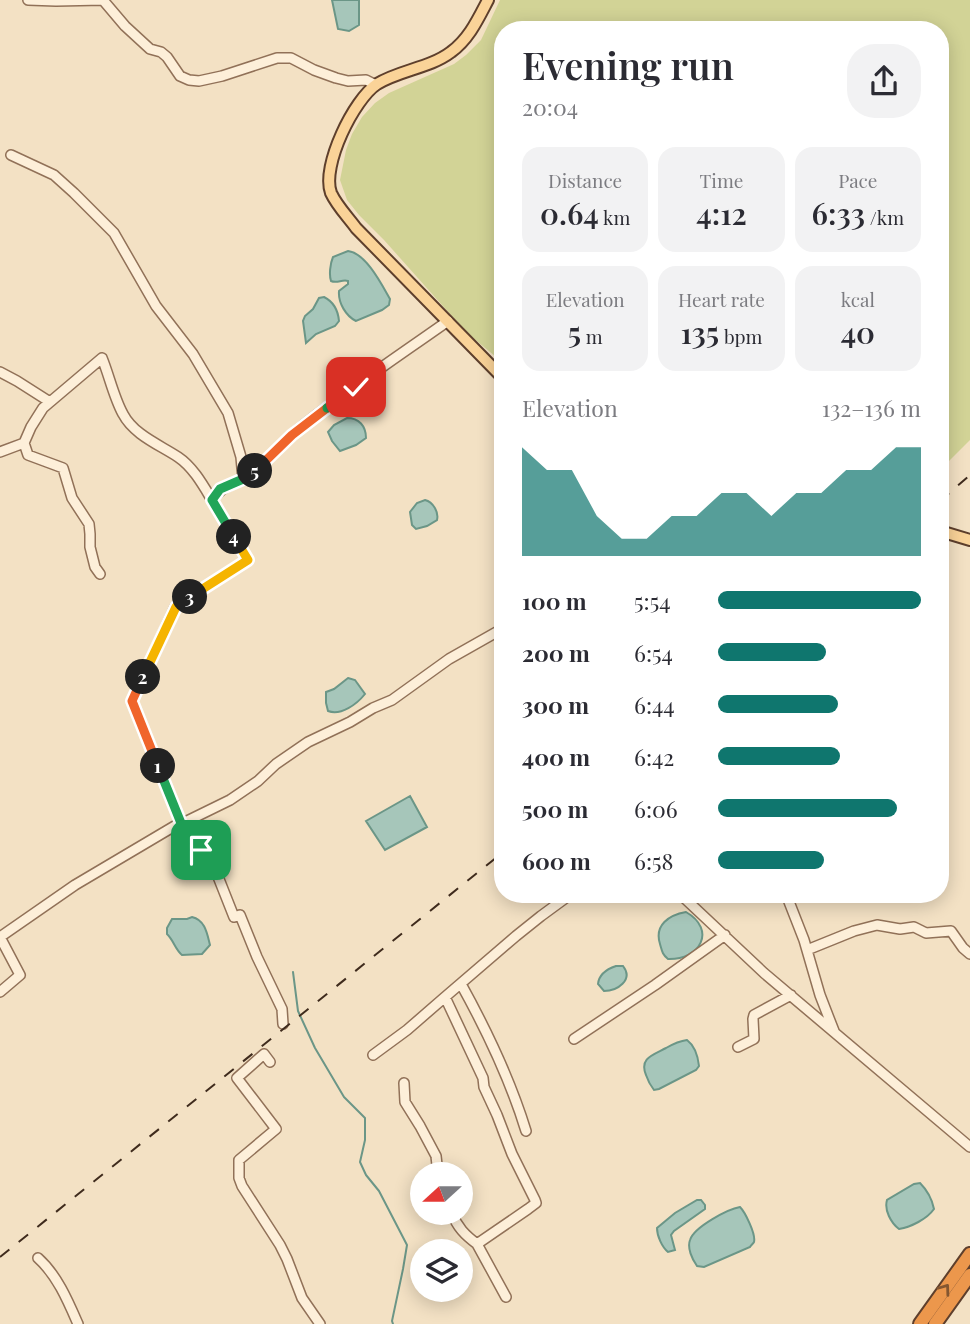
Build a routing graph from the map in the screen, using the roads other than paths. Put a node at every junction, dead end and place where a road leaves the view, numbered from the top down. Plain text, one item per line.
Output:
1 (28, 0) edge
2 (488, 0) edge
3 (376, 85) junction
4 (11, 155) dead end
5 (448, 321) junction
6 (494, 369) edge
7 (0, 372) edge
8 (50, 402) junction
9 (24, 443) junction
10 (0, 452) edge
11 (243, 479) junction
12 (212, 500) junction
13 (949, 534) edge
14 (970, 540) edge
15 (100, 574) dead end
16 (494, 634) edge
17 (181, 824) junction
18 (559, 903) edge
19 (690, 903) edge
20 (789, 903) edge
21 (725, 935) junction
22 (807, 950) junction
23 (970, 954) edge
24 (461, 984) junction
25 (0, 992) edge
26 (791, 995) junction
27 (445, 998) junction
28 (283, 1024) dead end
29 (836, 1035) junction
30 (574, 1039) dead end
31 (738, 1047) dead end
32 (373, 1055) dead end
33 (270, 1062) dead end
34 (404, 1083) dead end
35 (526, 1131) dead end
36 (970, 1147) edge
37 (437, 1162) edge
38 (457, 1225) edge
39 (477, 1244) junction
40 (970, 1254) edge
41 (38, 1258) dead end
42 (970, 1275) edge
43 (506, 1297) dead end
44 (78, 1324) edge
45 (320, 1324) edge
46 (920, 1324) edge
47 (935, 1324) edge

1 - 3 street
2 - 3 main road
3 - 5 main road
4 - 11 street
5 - 6 main road
5 - 11 street
7 - 8 street
8 - 9 street
8 - 12 street
9 - 10 street
9 - 15 street
11 - 12 street
12 - 17 street
13 - 14 main road
16 - 17 street
17 - 25 street
17 - 28 street
18 - 24 street
19 - 21 street
20 - 22 street
21 - 26 street
21 - 30 street
22 - 23 street
22 - 29 street
24 - 27 street
24 - 35 street
26 - 29 street
26 - 31 street
27 - 32 street
27 - 39 street
29 - 36 street
33 - 45 street
34 - 37 street
38 - 39 street
39 - 43 street
46 -> 40 highway
41 - 44 street
42 - 47 highway

